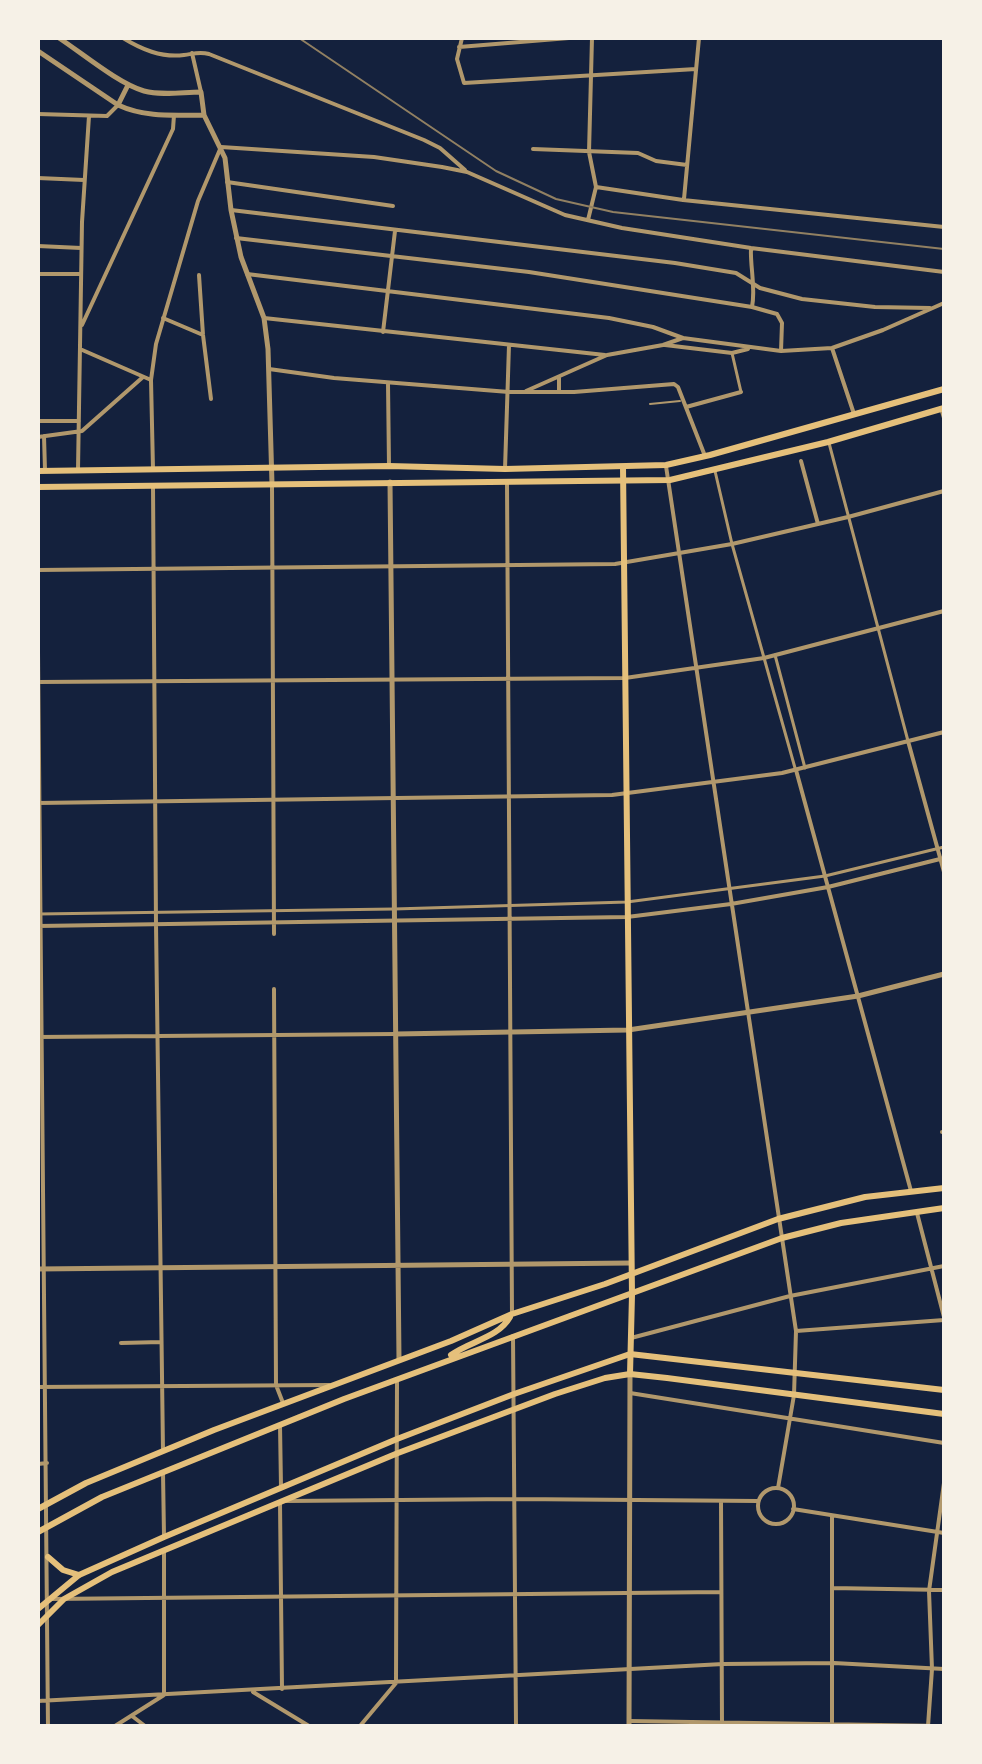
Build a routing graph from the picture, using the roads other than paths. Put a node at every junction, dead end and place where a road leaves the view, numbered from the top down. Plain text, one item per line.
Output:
1 (59, 38) edge
2 (123, 38) edge
3 (462, 38) edge
4 (569, 38) edge
5 (592, 38) edge
6 (699, 38) edge
7 (459, 47) junction
8 (38, 51) edge
9 (192, 53) junction
10 (696, 69) junction
11 (592, 77) junction
12 (128, 85) junction
13 (201, 92) junction
14 (118, 105) junction
15 (38, 114) edge
16 (174, 115) junction
17 (204, 115) junction
18 (89, 116) junction
19 (221, 147) junction
20 (533, 149) dead end
21 (589, 152) junction
22 (687, 165) junction
23 (467, 172) junction
24 (38, 178) edge
25 (84, 180) junction
26 (227, 182) junction
27 (596, 187) junction
28 (683, 200) junction
29 (393, 206) dead end
30 (231, 210) junction
31 (588, 220) junction
32 (944, 227) edge
33 (395, 231) junction
34 (236, 238) junction
35 (38, 246) edge
36 (81, 248) junction
37 (751, 248) junction
38 (391, 257) junction
39 (944, 272) edge
40 (38, 274) edge
41 (81, 274) junction
42 (246, 274) junction
43 (199, 275) dead end
44 (754, 284) junction
45 (387, 293) junction
46 (944, 303) edge
47 (752, 307) junction
48 (930, 308) junction
49 (163, 318) junction
50 (264, 318) junction
51 (80, 330) junction
52 (383, 332) junction
53 (203, 335) junction
54 (683, 338) junction
55 (509, 345) junction
56 (663, 345) junction
57 (752, 348) junction
58 (832, 348) junction
59 (80, 349) junction
60 (781, 351) junction
61 (732, 353) junction
62 (607, 355) junction
63 (269, 369) junction
64 (143, 377) junction
65 (559, 377) junction
66 (151, 380) junction
67 (388, 383) junction
68 (944, 389) edge
69 (509, 392) junction
70 (524, 392) junction
71 (559, 392) junction
72 (741, 392) joint
73 (211, 399) dead end
74 (683, 400) junction
75 (650, 404) dead end
76 (686, 407) junction
77 (943, 408) edge
78 (854, 414) junction
79 (944, 418) edge
80 (38, 421) edge
81 (79, 421) junction
82 (79, 432) junction
83 (41, 436) edge
84 (828, 442) junction
85 (705, 456) junction
86 (801, 461) dead end
87 (666, 465) junction
88 (389, 466) junction
89 (271, 467) junction
90 (623, 467) junction
91 (153, 469) junction
92 (505, 469) junction
93 (42, 470) edge
94 (78, 470) junction
95 (715, 471) junction
96 (670, 480) junction
97 (623, 481) junction
98 (390, 482) junction
99 (507, 483) junction
100 (272, 484) junction
101 (153, 486) junction
102 (38, 487) edge
103 (944, 491) edge
104 (848, 517) junction
105 (818, 524) junction
106 (732, 544) junction
107 (680, 554) junction
108 (624, 563) junction
109 (507, 567) junction
110 (389, 568) junction
111 (153, 569) junction
112 (271, 569) junction
113 (38, 570) edge
114 (944, 611) edge
115 (878, 629) junction
116 (38, 651) edge
117 (775, 655) junction
118 (764, 658) junction
119 (698, 668) junction
120 (625, 678) junction
121 (508, 679) junction
122 (391, 680) junction
123 (273, 681) junction
124 (38, 682) edge
125 (154, 683) junction
126 (944, 732) edge
127 (908, 741) junction
128 (805, 768) junction
129 (796, 770) junction
130 (713, 782) junction
131 (626, 793) junction
132 (509, 795) junction
133 (393, 798) junction
134 (273, 800) junction
135 (154, 801) junction
136 (39, 802) edge
137 (941, 848) edge
138 (942, 858) edge
139 (944, 872) edge
140 (825, 876) junction
141 (828, 887) junction
142 (729, 890) junction
143 (627, 902) junction
144 (731, 904) junction
145 (509, 907) junction
146 (394, 909) junction
147 (274, 911) junction
148 (155, 913) junction
149 (40, 914) edge
150 (627, 917) junction
151 (394, 920) junction
152 (509, 920) junction
153 (274, 922) junction
154 (156, 924) junction
155 (40, 926) edge
156 (274, 934) dead end
157 (944, 974) edge
158 (274, 989) dead end
159 (858, 996) junction
160 (747, 1013) junction
161 (628, 1030) junction
162 (510, 1033) junction
163 (396, 1034) junction
164 (274, 1035) junction
165 (159, 1036) junction
166 (40, 1037) edge
167 (944, 1188) edge
168 (911, 1191) junction
169 (944, 1208) edge
170 (917, 1211) junction
171 (778, 1219) junction
172 (782, 1238) junction
173 (631, 1263) junction
174 (511, 1265) junction
175 (944, 1266) edge
176 (398, 1267) junction
177 (931, 1267) junction
178 (161, 1268) junction
179 (275, 1268) junction
180 (41, 1269) edge
181 (631, 1274) junction
182 (632, 1295) junction
183 (790, 1296) junction
184 (512, 1314) junction
185 (944, 1318) edge
186 (796, 1331) junction
187 (513, 1335) junction
188 (630, 1338) junction
189 (161, 1342) junction
190 (121, 1343) dead end
191 (630, 1354) junction
192 (399, 1359) junction
193 (445, 1360) junction
194 (795, 1372) junction
195 (630, 1374) junction
196 (397, 1379) junction
197 (276, 1385) junction
198 (331, 1385) junction
199 (161, 1386) junction
200 (38, 1387) edge
201 (46, 1387) junction
202 (944, 1390) edge
203 (628, 1393) junction
204 (514, 1394) junction
205 (794, 1395) junction
206 (283, 1403) junction
207 (514, 1409) junction
208 (944, 1414) edge
209 (790, 1418) junction
210 (280, 1425) junction
211 (397, 1439) junction
212 (944, 1443) edge
213 (163, 1451) junction
214 (398, 1453) junction
215 (47, 1463) junction
216 (38, 1464) edge
217 (163, 1471) junction
218 (944, 1483) edge
219 (281, 1487) junction
220 (778, 1488) junction
221 (515, 1499) junction
222 (629, 1500) junction
223 (280, 1501) junction
224 (396, 1501) junction
225 (721, 1501) junction
226 (758, 1501) junction
227 (47, 1504) junction
228 (38, 1506) edge
229 (793, 1509) junction
230 (832, 1517) junction
231 (47, 1527) junction
232 (38, 1532) edge
233 (936, 1532) junction
234 (944, 1533) edge
235 (164, 1537) junction
236 (164, 1551) junction
237 (48, 1557) junction
238 (79, 1575) junction
239 (832, 1588) junction
240 (944, 1590) edge
241 (929, 1591) junction
242 (721, 1592) junction
243 (629, 1593) junction
244 (515, 1594) junction
245 (397, 1595) junction
246 (282, 1596) junction
247 (164, 1597) junction
248 (48, 1599) junction
249 (64, 1599) junction
250 (38, 1609) edge
251 (48, 1615) junction
252 (38, 1625) edge
253 (834, 1663) junction
254 (723, 1664) junction
255 (629, 1669) junction
256 (932, 1669) junction
257 (944, 1669) edge
258 (515, 1676) junction
259 (396, 1683) junction
260 (282, 1689) junction
261 (250, 1690) junction
262 (164, 1695) junction
263 (38, 1701) edge
264 (46, 1701) junction
265 (132, 1716) junction
266 (629, 1724) edge
267 (722, 1724) edge
268 (832, 1725) edge
269 (48, 1726) edge
270 (115, 1726) edge
271 (145, 1726) edge
272 (309, 1726) edge
273 (360, 1726) edge
274 (516, 1726) edge
275 (928, 1726) edge
276 (942, 1726) edge

1 - 12 street
2 - 9 street
3 - 7 street
4 - 7 street
5 - 11 street
6 - 10 street
7 - 11 street
8 - 14 street
9 - 13 street
9 - 23 street
10 - 11 street
10 - 22 street
11 - 21 street
12 - 13 street
12 - 14 street
13 - 17 street
14 - 16 street
14 - 18 street
15 - 18 street
16 - 17 street
16 - 51 street
17 - 19 street
18 - 25 street
19 - 23 street
19 - 26 street
19 - 49 street
20 - 21 street
21 - 22 street
21 - 27 street
22 - 28 street
23 - 31 street
24 - 25 street
25 - 36 street
26 - 29 street
26 - 30 street
27 - 28 street
27 - 31 street
28 - 32 street
30 - 33 street
30 - 34 street
31 - 37 street
33 - 38 street
33 - 44 street
34 - 38 street
34 - 42 street
35 - 36 street
36 - 41 street
37 - 39 street
37 - 44 street
38 - 45 street
38 - 47 street
40 - 41 street
41 - 51 street
42 - 45 street
42 - 50 street
43 - 53 street
44 - 47 street
44 - 48 street
45 - 52 street
45 - 54 street
46 - 48 street
47 - 60 street
48 - 58 street
49 - 53 street
49 - 66 street
50 - 52 street
50 - 63 street
51 - 59 street
52 - 55 street
53 - 73 street
54 - 56 street
54 - 57 street
55 - 62 street
55 - 69 street
56 - 61 street
56 - 62 street
57 - 60 street
57 - 61 street
58 - 60 street
58 - 78 street
59 - 64 street
59 - 81 street
61 - 72 street
62 - 65 street
63 - 67 street
63 - 89 street
64 - 66 street
64 - 82 street
65 - 70 street
65 - 71 street
66 - 91 street
67 - 69 street
67 - 88 street
68 - 78 main road
69 - 70 street
69 - 92 street
70 - 71 street
71 - 74 street
72 - 76 street
74 - 75 lane
74 - 76 street
76 - 85 street
77 - 79 street
77 - 84 main road
78 - 85 main road
80 - 81 street
81 - 82 street
82 - 83 street
82 - 94 street
83 - 93 street
84 - 95 main road
84 - 104 street
85 - 87 main road
86 - 105 street
87 - 90 main road
87 - 96 street
88 - 89 main road
88 - 92 main road
89 - 91 main road
89 - 100 street
90 - 92 main road
90 - 97 main road
91 - 94 main road
93 - 94 main road
95 - 96 main road
95 - 106 street
96 - 97 main road
96 - 107 street
97 - 99 main road
97 - 108 main road
98 - 99 main road
98 - 100 main road
98 - 110 street
99 - 109 street
100 - 101 main road
100 - 112 street
101 - 102 main road
101 - 111 street
103 - 104 street
104 - 105 street
104 - 115 street
105 - 106 street
106 - 107 street
106 - 118 street
107 - 108 street
107 - 119 street
108 - 109 street
108 - 120 main road
109 - 110 street
109 - 121 street
110 - 112 street
110 - 122 street
111 - 112 street
111 - 113 street
111 - 125 street
112 - 123 street
114 - 115 street
115 - 117 street
115 - 127 street
116 - 124 street
117 - 118 street
117 - 128 street
118 - 119 street
118 - 129 street
119 - 120 street
119 - 130 street
120 - 121 street
120 - 131 main road
121 - 122 street
121 - 132 street
122 - 123 street
122 - 133 street
123 - 125 street
123 - 134 street
124 - 125 street
124 - 136 street
125 - 135 street
126 - 127 street
127 - 128 street
127 - 137 street
128 - 129 street
129 - 130 street
129 - 140 street
130 - 131 street
130 - 142 street
131 - 132 street
131 - 143 main road
132 - 133 street
132 - 145 street
133 - 134 street
133 - 146 street
134 - 135 street
134 - 147 street
135 - 136 street
135 - 148 street
136 - 149 street
137 - 138 street
137 - 140 street
138 - 139 street
138 - 141 street
140 - 141 street
140 - 142 street
141 - 144 street
141 - 159 street
142 - 143 street
142 - 144 street
143 - 145 street
143 - 150 main road
144 - 150 street
144 - 160 street
145 - 146 street
145 - 152 street
146 - 147 street
146 - 151 street
147 - 148 street
147 - 153 street
148 - 149 street
148 - 154 street
149 - 155 street
150 - 152 street
150 - 161 main road
151 - 152 street
151 - 153 street
151 - 163 street
152 - 162 street
153 - 154 street
153 - 156 street
154 - 155 street
154 - 165 street
155 - 166 street
157 - 159 street
158 - 164 street
159 - 160 street
159 - 168 street
160 - 161 street
160 - 171 street
161 - 162 street
161 - 173 main road
162 - 163 street
162 - 174 street
163 - 164 street
163 - 176 street
164 - 165 street
164 - 179 street
165 - 166 street
165 - 178 street
166 - 180 street
167 - 168 main road
168 - 171 main road
169 - 170 main road
170 - 172 main road
170 - 177 street
171 - 172 street
171 - 181 main road
172 - 182 main road
172 - 183 street
173 - 174 street
173 - 181 main road
174 - 176 street
174 - 184 street
175 - 177 street
176 - 179 street
176 - 192 street
177 - 183 street
177 - 185 street
178 - 179 street
178 - 180 street
178 - 189 street
179 - 197 street
180 - 201 street
181 - 182 main road
181 - 184 main road
182 - 187 main road
182 - 188 main road
183 - 186 street
183 - 188 street
184 - 192 main road
184 - 193 main road
185 - 186 street
186 - 194 street
187 - 193 main road
187 - 204 street
188 - 191 main road
189 - 190 street
189 - 199 street
191 - 194 main road
191 - 195 main road
191 - 204 main road
192 - 198 main road
193 - 196 main road
194 - 202 main road
194 - 205 street
195 - 203 street
195 - 205 main road
195 - 207 main road
196 - 210 main road
196 - 211 street
197 - 198 street
197 - 199 street
197 - 206 street
198 - 206 main road
199 - 201 street
199 - 213 street
200 - 201 street
201 - 215 street
203 - 209 street
203 - 222 street
204 - 207 street
204 - 211 main road
205 - 208 main road
205 - 209 street
206 - 213 main road
207 - 214 main road
207 - 221 street
209 - 212 street
209 - 220 street
210 - 217 main road
210 - 219 street
211 - 214 street
211 - 219 main road
213 - 227 main road
214 - 223 main road
214 - 224 street
215 - 216 street
215 - 227 street
217 - 231 main road
217 - 235 street
218 - 233 street
219 - 235 main road
220 - 226 street
220 - 229 street
221 - 222 street
221 - 224 street
221 - 244 street
222 - 225 street
222 - 243 street
223 - 224 street
223 - 236 main road
223 - 246 street
224 - 245 street
225 - 226 street
225 - 242 street
226 - 229 street
227 - 228 main road
227 - 231 street
229 - 230 street
230 - 233 street
230 - 239 street
231 - 232 main road
231 - 237 street
233 - 234 street
233 - 241 street
235 - 238 main road
236 - 247 street
236 - 249 main road
237 - 238 main road
237 - 248 street
238 - 248 main road
239 - 241 street
239 - 253 street
240 - 241 street
241 - 256 street
242 - 243 street
242 - 254 street
243 - 244 street
243 - 255 street
244 - 245 street
244 - 258 street
245 - 246 street
245 - 259 street
246 - 247 street
246 - 260 street
247 - 249 street
247 - 262 street
248 - 249 street
248 - 250 main road
248 - 251 street
249 - 251 main road
251 - 252 main road
251 - 264 street
253 - 254 street
253 - 256 street
253 - 268 street
254 - 255 street
254 - 267 street
255 - 258 street
255 - 266 street
256 - 257 street
256 - 275 street
258 - 259 street
258 - 274 street
259 - 260 street
259 - 273 street
260 - 261 street
261 - 262 street
261 - 272 street
262 - 264 street
262 - 265 street
263 - 264 street
264 - 269 street
265 - 270 street
265 - 271 street
266 - 267 street
267 - 268 street
268 - 275 street
275 - 276 street

